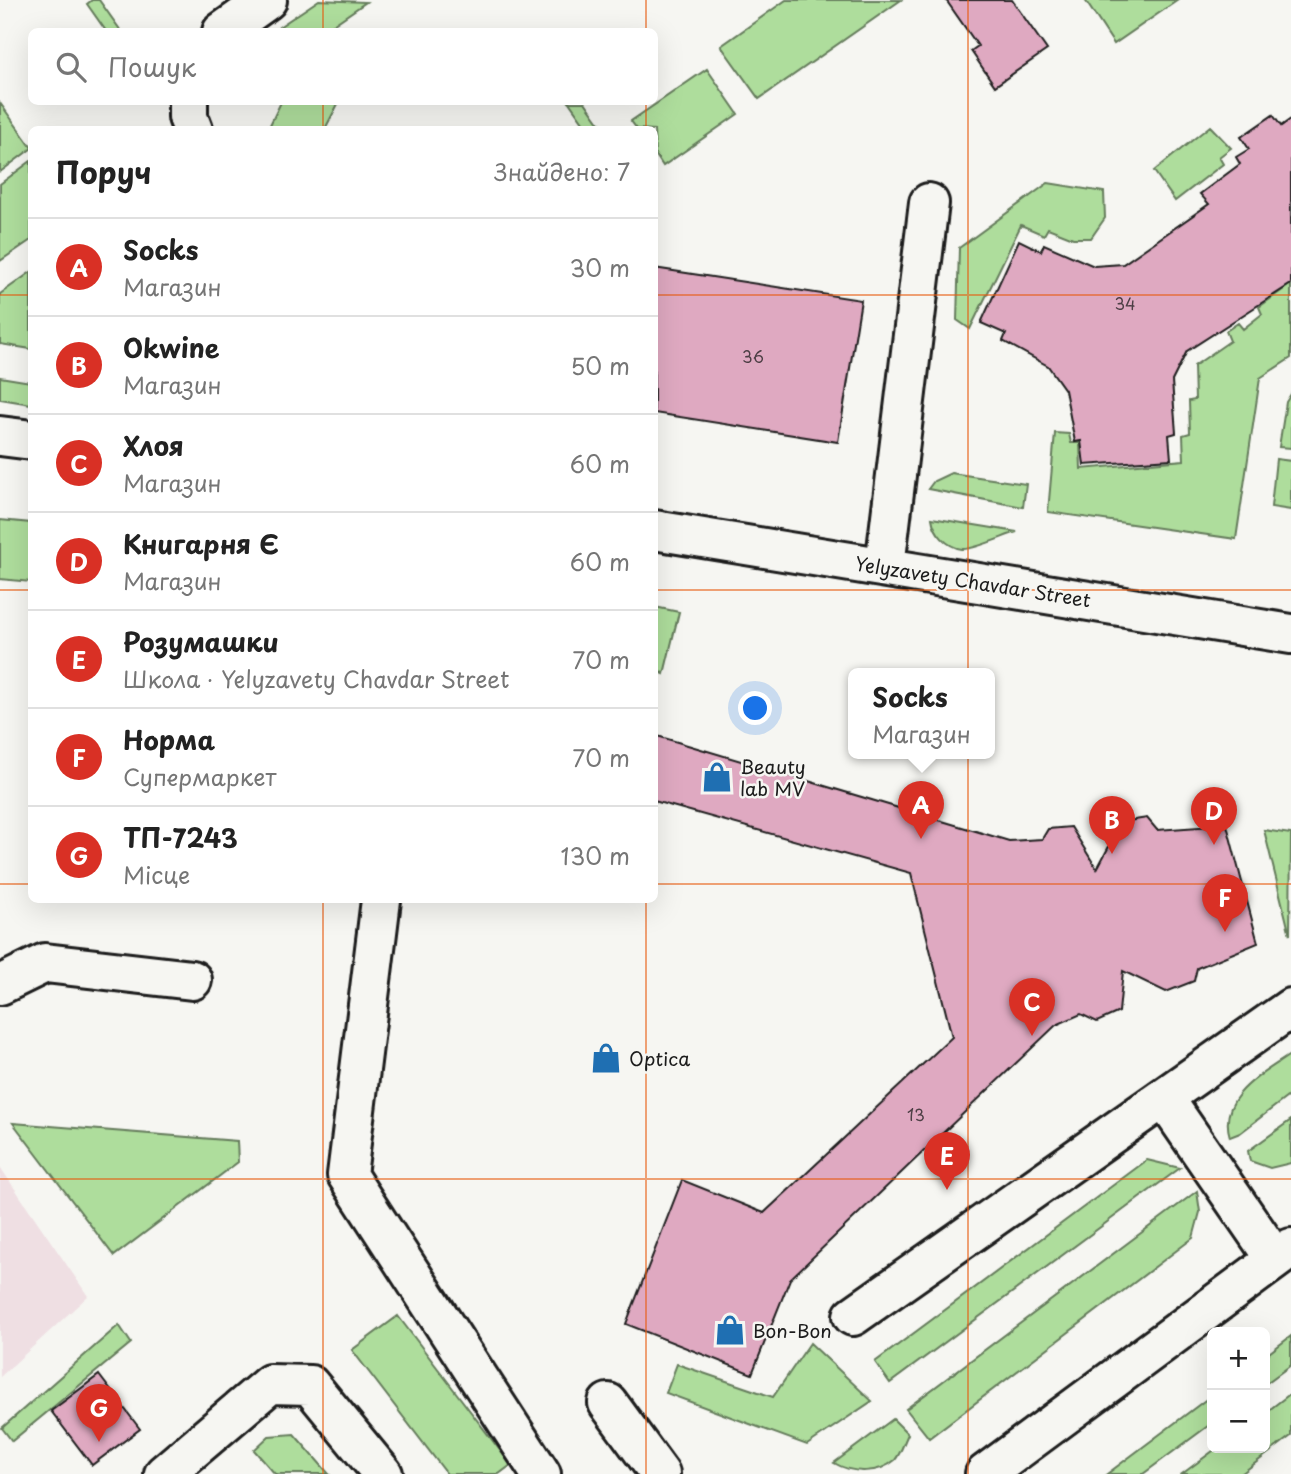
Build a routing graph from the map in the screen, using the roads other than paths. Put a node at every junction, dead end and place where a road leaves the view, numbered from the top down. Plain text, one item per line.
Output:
1 (267, 0) edge
2 (228, 28) edge
3 (188, 105) edge
4 (191, 126) edge
5 (929, 203) dead end
6 (0, 436) edge
7 (28, 440) edge
8 (658, 531) edge
9 (885, 566) junction
10 (1291, 634) edge
11 (382, 903) edge
12 (192, 981) dead end
13 (0, 985) edge
14 (1291, 1008) edge
15 (1164, 1098) junction
16 (1283, 1254) edge
17 (853, 1316) dead end
18 (608, 1402) dead end
19 (164, 1474) edge
20 (383, 1474) edge
21 (541, 1474) edge
22 (660, 1474) edge
23 (985, 1474) edge

1 - 2 street
3 - 4 street
5 - 9 street
6 - 7 street
8 - 9 street, Yelyzavety Chavdar Street
9 - 10 street, Yelyzavety Chavdar Street
11 - 21 street
12 - 13 street
14 - 15 street
15 - 16 street
15 - 17 street
16 - 23 street
18 - 22 street
19 - 20 street

